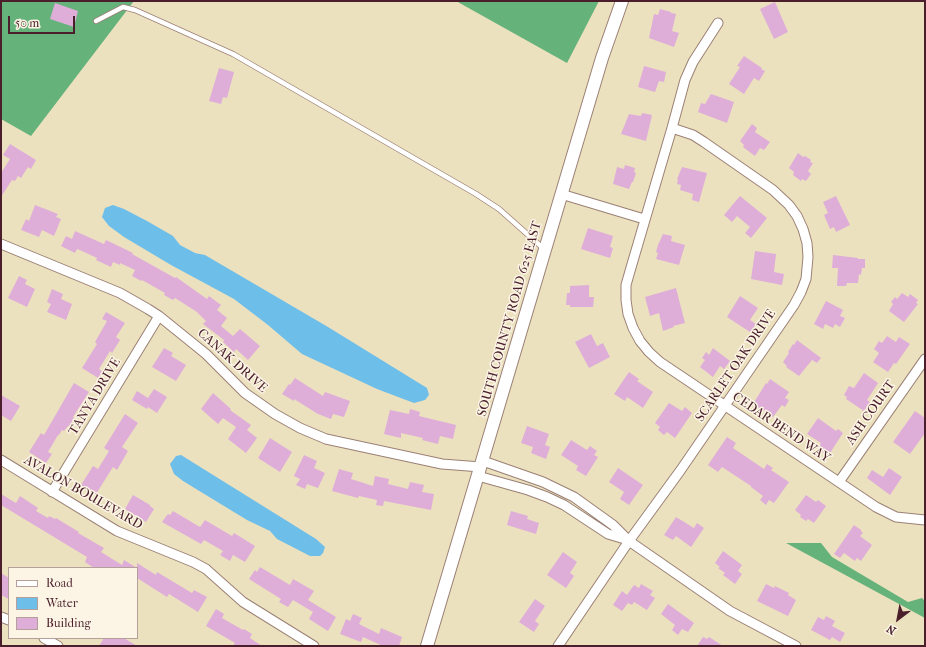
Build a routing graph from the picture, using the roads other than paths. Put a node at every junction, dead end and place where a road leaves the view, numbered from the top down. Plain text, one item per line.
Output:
1 (622, 1) edge
2 (96, 21) dead end
3 (718, 23) dead end
4 (672, 128) junction
5 (562, 194) junction
6 (644, 218) junction
7 (1, 244) edge
8 (545, 250) junction
9 (159, 316) junction
10 (925, 358) edge
11 (724, 405) junction
12 (1, 460) edge
13 (480, 468) junction
14 (839, 482) junction
15 (52, 492) junction
16 (925, 520) edge
17 (629, 541) junction
18 (46, 639) edge
19 (58, 646) edge
20 (314, 646) edge
21 (427, 646) edge
22 (558, 646) edge
23 (796, 646) edge

1 - 5 street, SOUTH COUNTY ROAD 625 EAST
2 - 8 lane
3 - 4 street, CEDAR BEND WAY
4 - 6 street, CEDAR BEND WAY
4 - 11 street, SCARLET OAK DRIVE
5 - 6 street
5 - 8 street, SOUTH COUNTY ROAD 625 EAST
6 - 11 street, CEDAR BEND WAY
7 - 9 street, CANAK DRIVE
8 - 13 street, SOUTH COUNTY ROAD 625 EAST
9 - 13 street, CANAK DRIVE
9 - 15 street, TANYA DRIVE
10 - 14 street, ASH COURT
11 - 14 street, CEDAR BEND WAY
11 - 17 street, SCARLET OAK DRIVE
12 - 15 street, AVALON BOULEVARD
13 - 17 street
13 - 17 street
13 - 21 street, SOUTH COUNTY ROAD 625 EAST
14 - 16 street, CEDAR BEND WAY
15 - 20 street, AVALON BOULEVARD
17 - 22 street, SCARLET OAK DRIVE
17 - 23 street
18 - 19 street

